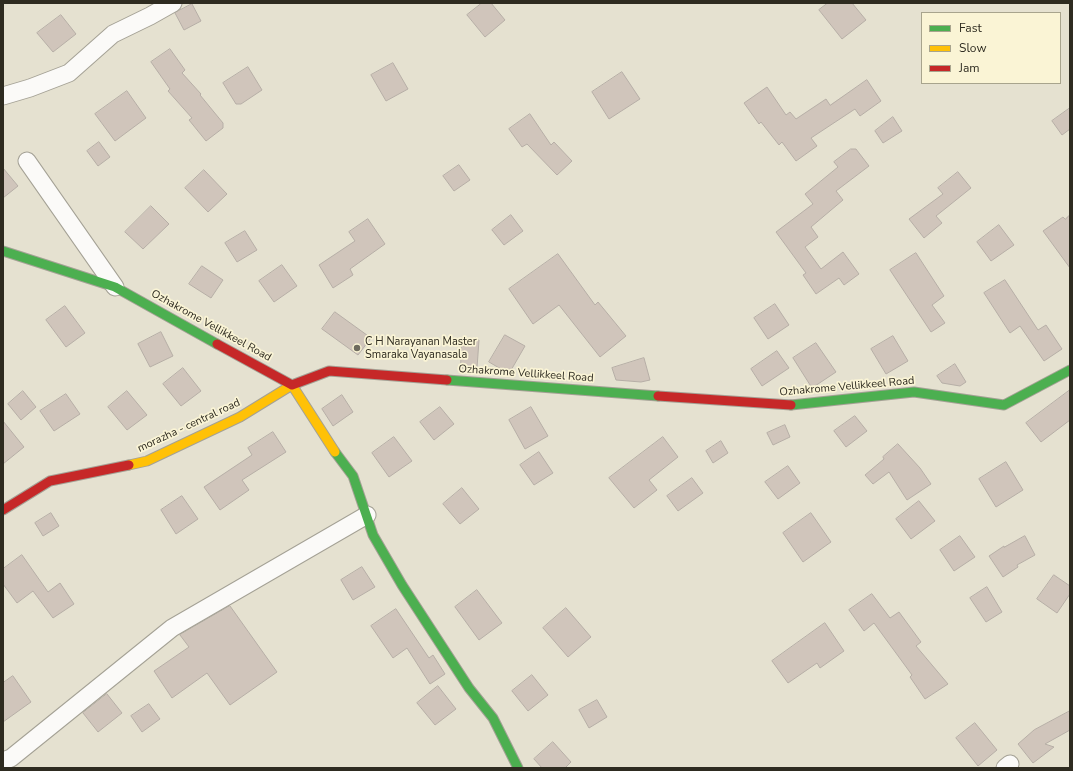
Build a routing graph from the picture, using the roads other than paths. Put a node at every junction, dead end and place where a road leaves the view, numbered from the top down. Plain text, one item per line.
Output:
1 (172, 3) edge
2 (3, 96) edge
3 (27, 160) dead end
4 (3, 251) edge
5 (116, 287) junction
6 (1070, 370) edge
7 (292, 385) junction
8 (3, 510) edge
9 (367, 515) junction
10 (10, 762) edge
11 (518, 768) edge

1 - 2 street
3 - 5 street
4 - 5 main road, Ozhakrome Vellikkeel Road
5 - 7 main road, Ozhakrome Vellikkeel Road
6 - 7 main road, Ozhakrome Vellikkeel Road
7 - 8 main road, morazha - central road
7 - 9 main road
9 - 10 street
9 - 11 main road

